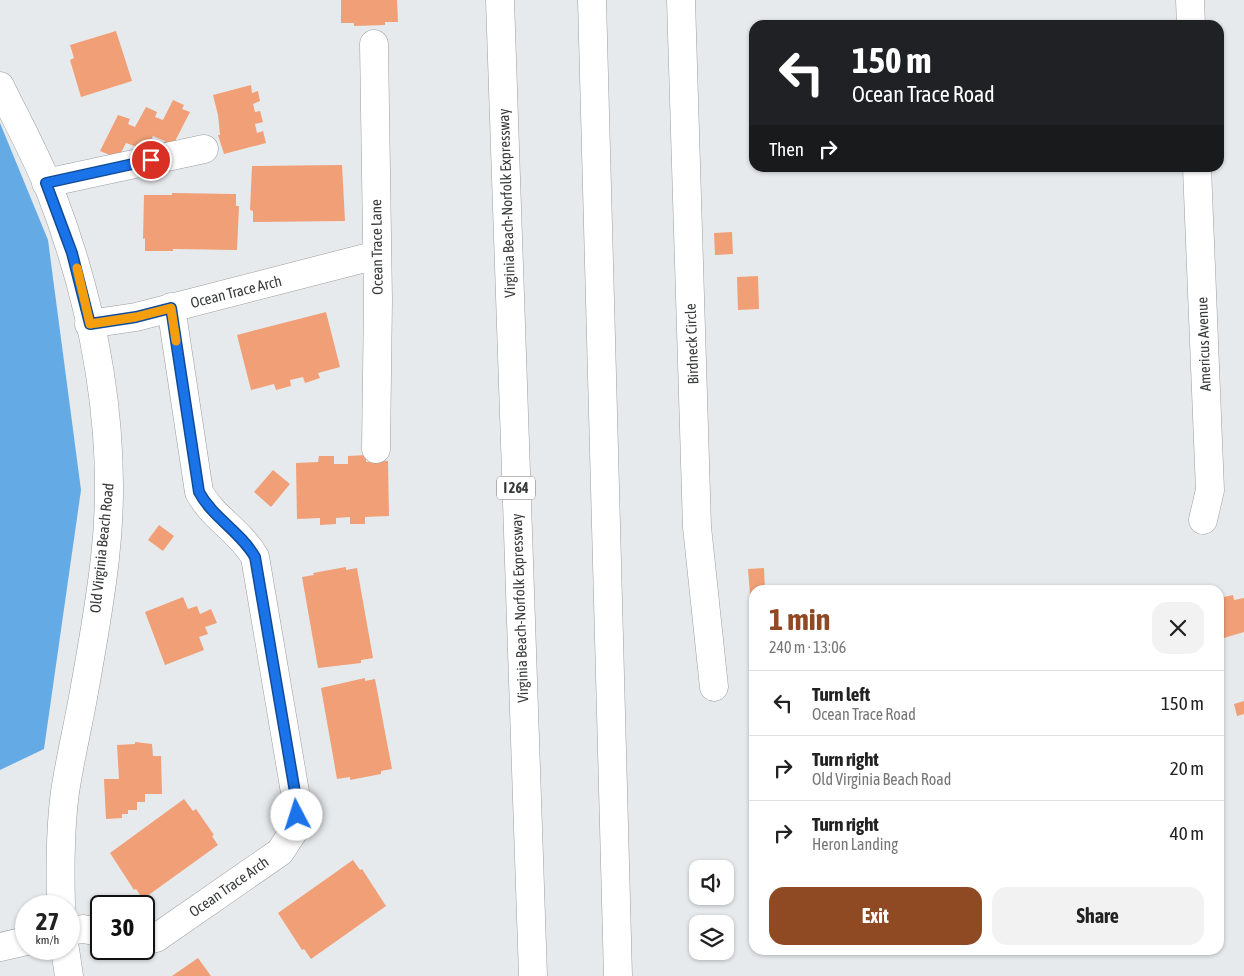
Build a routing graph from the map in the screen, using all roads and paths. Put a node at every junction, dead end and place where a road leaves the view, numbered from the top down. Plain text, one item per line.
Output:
1 (500, 0) edge
2 (592, 0) edge
3 (606, 0) edge
4 (681, 0) edge
5 (1190, 0) edge
6 (1191, 20) edge
7 (374, 44) dead end
8 (0, 86) edge
9 (204, 149) dead end
10 (1197, 172) edge
11 (46, 183) junction
12 (599, 213) junction
13 (378, 255) junction
14 (171, 308) junction
15 (90, 324) junction
16 (376, 449) dead end
17 (1202, 520) dead end
18 (714, 687) dead end
19 (61, 895) edge
20 (155, 938) edge
21 (15, 944) edge
22 (0, 947) edge
23 (67, 960) edge
24 (69, 976) edge
25 (533, 976) edge
26 (618, 976) edge

1 - 25 main road, Virginia Beach-Norfolk Expressway / I 264
2 - 12 main road
3 - 12 main road
4 - 18 main road, Birdneck Circle
5 - 6 main road
7 - 13 main road, Ocean Trace Lane
8 - 11 main road, Old Virginia Beach Road
9 - 11 main road
10 - 17 main road, Americus Avenue
11 - 15 main road, Old Virginia Beach Road
12 - 26 main road
13 - 14 main road, Ocean Trace Arch
13 - 16 main road, Ocean Trace Lane
14 - 15 main road
14 - 20 main road, Ocean Trace Arch
15 - 19 main road, Old Virginia Beach Road
21 - 22 main road
23 - 24 main road

